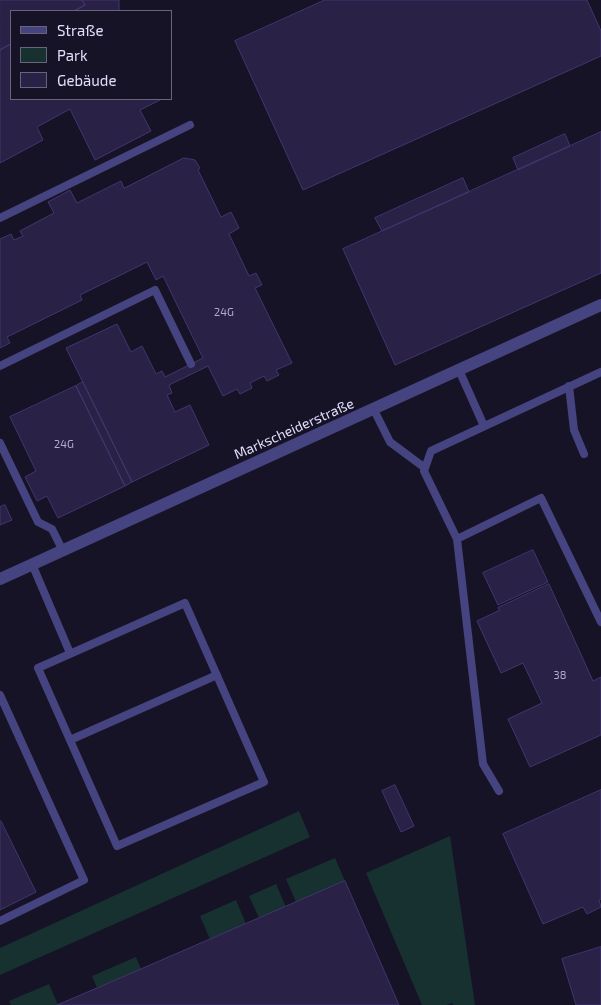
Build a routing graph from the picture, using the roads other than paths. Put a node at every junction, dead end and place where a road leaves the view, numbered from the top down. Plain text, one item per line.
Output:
1 (190, 125) dead end
2 (0, 218) edge
3 (601, 305) edge
4 (191, 364) dead end
5 (0, 366) edge
6 (459, 370) junction
7 (601, 372) edge
8 (569, 386) junction
9 (374, 410) junction
10 (484, 426) junction
11 (0, 443) edge
12 (584, 454) dead end
13 (426, 468) junction
14 (456, 539) junction
15 (63, 551) junction
16 (32, 564) junction
17 (0, 579) edge
18 (601, 622) edge
19 (70, 653) junction
20 (217, 675) junction
21 (0, 695) edge
22 (70, 740) junction
23 (499, 791) dead end
24 (0, 921) edge

1 - 2 lane
3 - 6 street, Markscheiderstraße
4 - 5 lane
6 - 9 street, Markscheiderstraße
6 - 10 lane
7 - 8 lane
8 - 10 lane
8 - 12 lane
9 - 13 lane
9 - 15 street, Markscheiderstraße
10 - 13 lane
11 - 15 lane
13 - 14 lane
14 - 18 lane
14 - 23 lane
15 - 16 street, Markscheiderstraße
16 - 17 street, Markscheiderstraße
16 - 19 lane
19 - 20 lane
19 - 22 lane
20 - 22 lane
20 - 22 lane
21 - 24 lane

